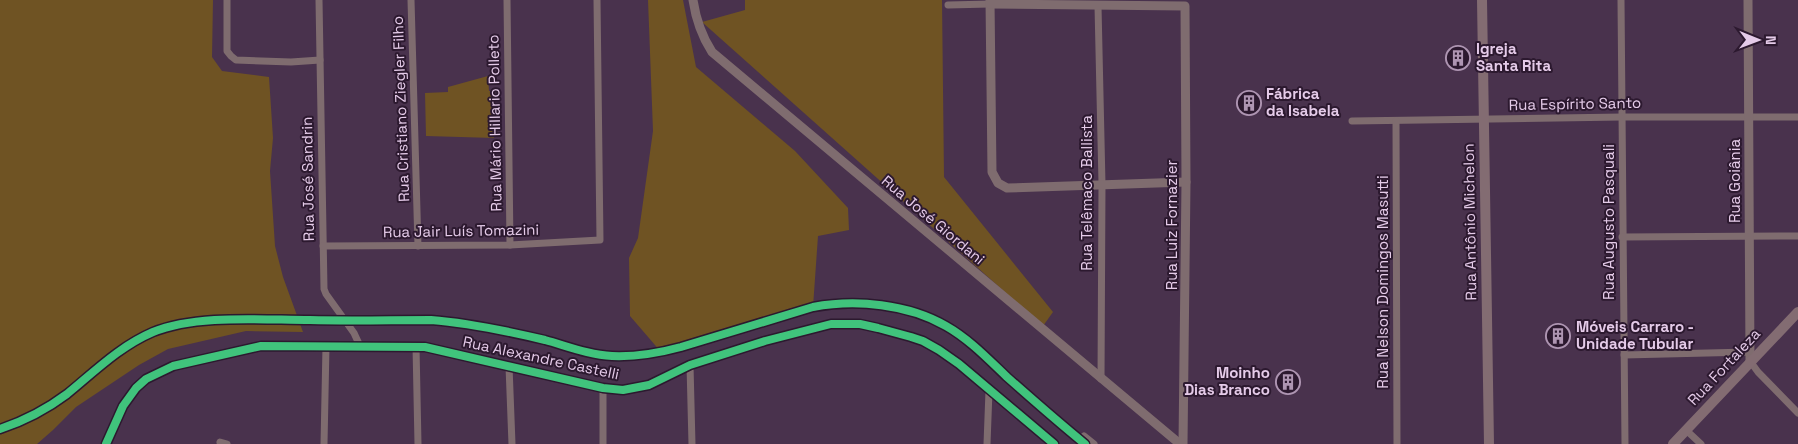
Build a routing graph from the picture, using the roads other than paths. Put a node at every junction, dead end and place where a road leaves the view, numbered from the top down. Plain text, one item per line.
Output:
1 (227, 0) edge
2 (319, 0) edge
3 (411, 0) edge
4 (507, 0) edge
5 (597, 0) edge
6 (693, 0) edge
7 (1482, 0) edge
8 (1621, 0) edge
9 (1748, 0) edge
10 (990, 2) edge
11 (948, 4) dead end
12 (1098, 6) junction
13 (320, 60) junction
14 (1622, 117) junction
15 (1798, 117) edge
16 (1749, 118) junction
17 (1484, 120) junction
18 (1352, 121) dead end
19 (1396, 121) junction
20 (1186, 182) junction
21 (1102, 184) junction
22 (1798, 236) edge
23 (1749, 237) junction
24 (1622, 238) junction
25 (510, 245) junction
26 (323, 246) junction
27 (418, 246) junction
28 (1798, 312) edge
29 (326, 346) junction
30 (360, 346) junction
31 (416, 346) junction
32 (1624, 355) junction
33 (1750, 356) junction
34 (690, 365) junction
35 (509, 366) junction
36 (1101, 380) junction
37 (603, 388) junction
38 (989, 391) junction
39 (1798, 413) edge
40 (1686, 430) junction
41 (1084, 436) dead end
42 (106, 444) edge
43 (324, 444) edge
44 (418, 444) edge
45 (512, 444) edge
46 (603, 444) edge
47 (692, 444) edge
48 (987, 444) edge
49 (1054, 444) edge
50 (1094, 444) edge
51 (1182, 444) edge
52 (1396, 444) edge
53 (1489, 444) edge
54 (1625, 444) edge
55 (1673, 444) edge
56 (1701, 444) edge

1 - 13 street
2 - 13 street, Rua José Sandrin
3 - 27 street, Rua Cristiano Ziegler Filho
4 - 25 street, Rua Mário Hillario Polleto
5 - 25 street, Rua Jair Luís Tomazini
6 - 36 street, Rua José Giordani
7 - 17 main road, Rua Antônio Michelon
8 - 14 street, Rua Augusto Pasquali
9 - 16 street, Rua Goiânia
10 - 11 street
10 - 12 street
10 - 21 street
12 - 20 street, Rua Luiz Fornazier
12 - 21 street, Rua Telêmaco Ballista
13 - 26 street, Rua José Sandrin
14 - 16 street, Rua Espírito Santo
14 - 17 street, Rua Espírito Santo
14 - 24 street, Rua Augusto Pasquali
15 - 16 street, Rua Espírito Santo
16 - 23 street, Rua Goiânia
17 - 19 street, Rua Espírito Santo
17 - 53 main road, Rua Antônio Michelon
18 - 19 street, Rua Espírito Santo
19 - 52 street, Rua Nelson Domingos Masutti
20 - 21 street
20 - 51 street, Rua Luiz Fornazier
21 - 36 street, Rua Telêmaco Ballista
22 - 23 street
23 - 24 street
23 - 33 street, Rua Goiânia
24 - 32 street, Rua Augusto Pasquali
25 - 27 street, Rua Jair Luís Tomazini
26 - 27 street, Rua Jair Luís Tomazini
26 - 30 street, Rua José Sandrin
28 - 33 main road, Rua Fortaleza
29 - 30 street, Rua Alexandre Castelli
29 - 42 street, Rua Alexandre Castelli
29 - 43 street
30 - 31 street, Rua Alexandre Castelli
31 - 35 street, Rua Alexandre Castelli
31 - 44 street
32 - 33 street
32 - 54 street, Rua Augusto Pasquali
33 - 39 street
33 - 40 main road, Rua Fortaleza
34 - 37 street, Rua Alexandre Castelli
34 - 38 street, Rua Alexandre Castelli
34 - 47 street
35 - 37 street, Rua Alexandre Castelli
35 - 45 street
36 - 51 street, Rua José Giordani
37 - 46 street
38 - 48 street
38 - 49 street, Rua Alexandre Castelli
40 - 55 main road, Rua Fortaleza
40 - 56 street
41 - 50 street

